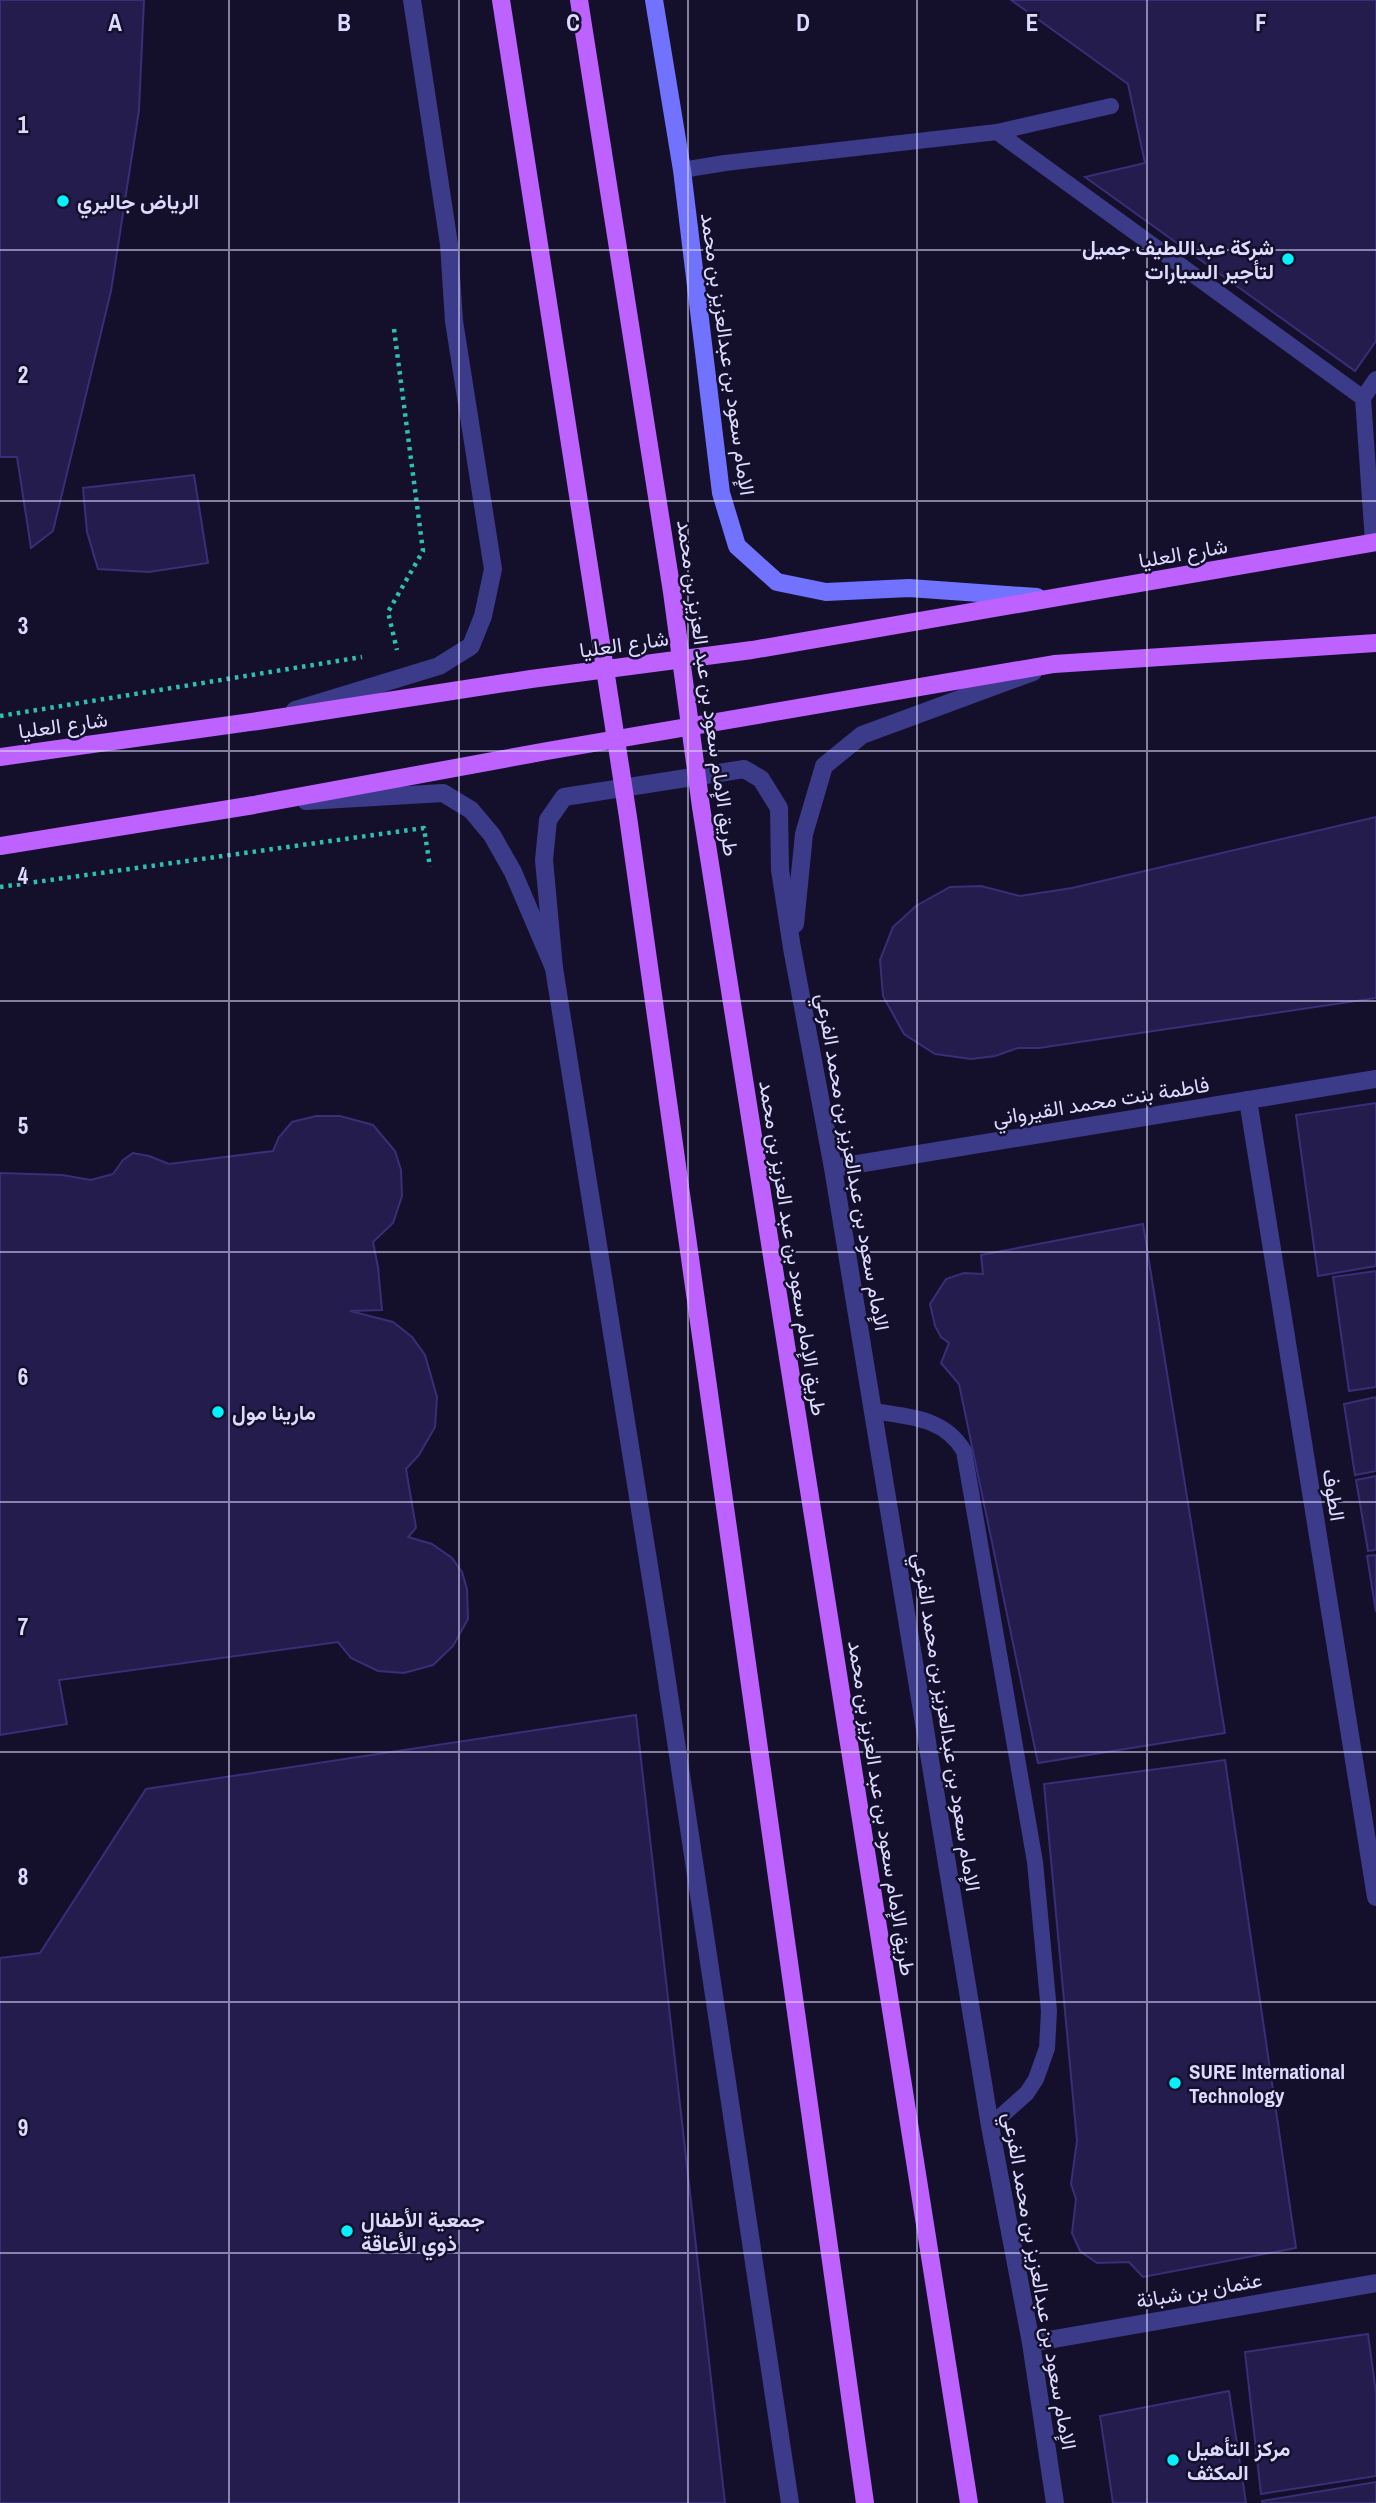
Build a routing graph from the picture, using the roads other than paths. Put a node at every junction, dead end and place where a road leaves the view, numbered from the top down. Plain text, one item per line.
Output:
1 (412, 0) edge
2 (501, 0) edge
3 (579, 0) edge
4 (654, 0) edge
5 (1111, 106) dead end
6 (998, 132) junction
7 (682, 170) junction
8 (1376, 379) edge
9 (1363, 398) junction
10 (1370, 422) edge
11 (1374, 542) edge
12 (1058, 598) junction
13 (1376, 643) edge
14 (1054, 664) junction
15 (258, 721) junction
16 (0, 757) edge
17 (254, 805) junction
18 (0, 846) edge
19 (792, 948) junction
20 (554, 968) junction
21 (1376, 1079) edge
22 (1248, 1100) junction
23 (833, 1168) junction
24 (873, 1410) junction
25 (1376, 1897) edge
26 (990, 2126) junction
27 (1376, 2283) edge
28 (1031, 2343) junction
29 (790, 2503) edge
30 (865, 2503) edge
31 (969, 2503) edge
32 (1055, 2503) edge

1 - 15 street
2 - 30 main road
3 - 31 main road, طريق الإمام سعود بن عبد العزيز بن محمد
4 - 7 main road, الإمام سعود بن عبدالعزيز بن محمد
5 - 6 lane
6 - 7 lane
6 - 9 lane
7 - 12 main road, الإمام سعود بن عبدالعزيز بن محمد
8 - 9 lane
9 - 10 lane
10 - 11 lane
11 - 12 main road, شارع العليا
12 - 15 main road, شارع العليا
13 - 14 main road
14 - 17 main road
14 - 19 street
15 - 16 main road, شارع العليا
17 - 18 main road
17 - 20 street
19 - 20 street
19 - 23 street, الإمام سعود بن عبدالعزيز بن محمد الفرعي
20 - 29 street
21 - 22 street, فاطمة بنت محمد القيرواني
22 - 23 street, فاطمة بنت محمد القيرواني
22 - 25 street, الطوف
23 - 24 street, الإمام سعود بن عبدالعزيز بن محمد الفرعي
24 - 26 street, الإمام سعود بن عبدالعزيز بن محمد الفرعي
24 - 26 lane
26 - 28 street, الإمام سعود بن عبدالعزيز بن محمد الفرعي
27 - 28 street, عثمان بن شبانة
28 - 32 street, الإمام سعود بن عبدالعزيز بن محمد الفرعي

